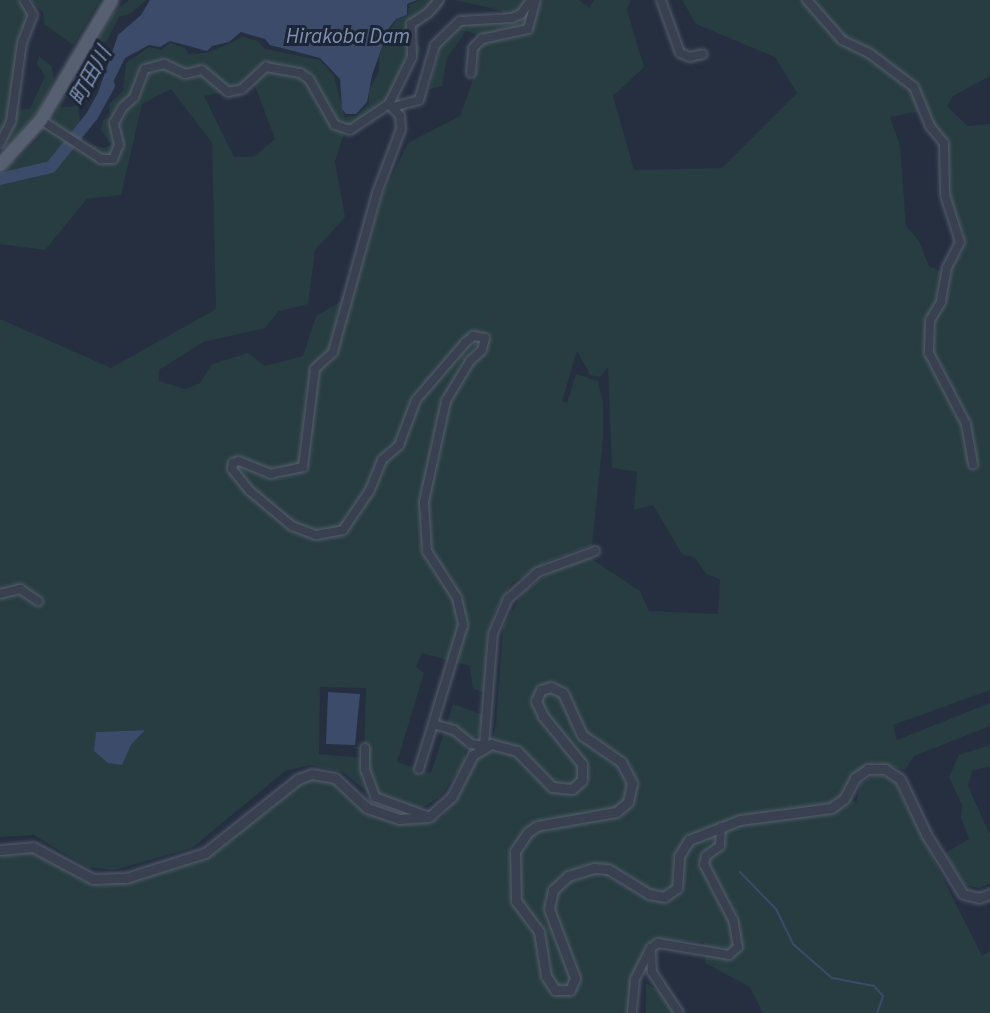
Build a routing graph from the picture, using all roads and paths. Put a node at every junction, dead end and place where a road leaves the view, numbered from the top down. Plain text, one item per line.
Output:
1 (24, 0) edge
2 (112, 0) edge
3 (439, 0) edge
4 (531, 0) edge
5 (536, 0) edge
6 (661, 0) edge
7 (807, 0) edge
8 (703, 54) dead end
9 (471, 73) dead end
10 (391, 106) junction
11 (45, 122) junction
12 (0, 145) edge
13 (4, 161) edge
14 (973, 464) dead end
15 (595, 551) dead end
16 (0, 594) edge
17 (38, 601) dead end
18 (433, 724) junction
19 (484, 746) junction
20 (365, 748) dead end
21 (419, 769) dead end
22 (429, 818) junction
23 (721, 827) junction
24 (0, 850) edge
25 (990, 894) edge
26 (651, 948) junction
27 (632, 1013) edge
28 (679, 1013) edge

1 - 12 street
2 - 11 main road
3 - 10 street
4 - 10 street
5 - 9 street
6 - 8 street
7 - 14 street
10 - 11 street
10 - 18 street
11 - 13 main road
12 - 13 street
15 - 19 street
16 - 17 street
18 - 19 street
18 - 21 street
19 - 22 street
19 - 23 street
20 - 22 street
22 - 24 street
23 - 25 street
23 - 26 street
26 - 27 street
26 - 28 street

